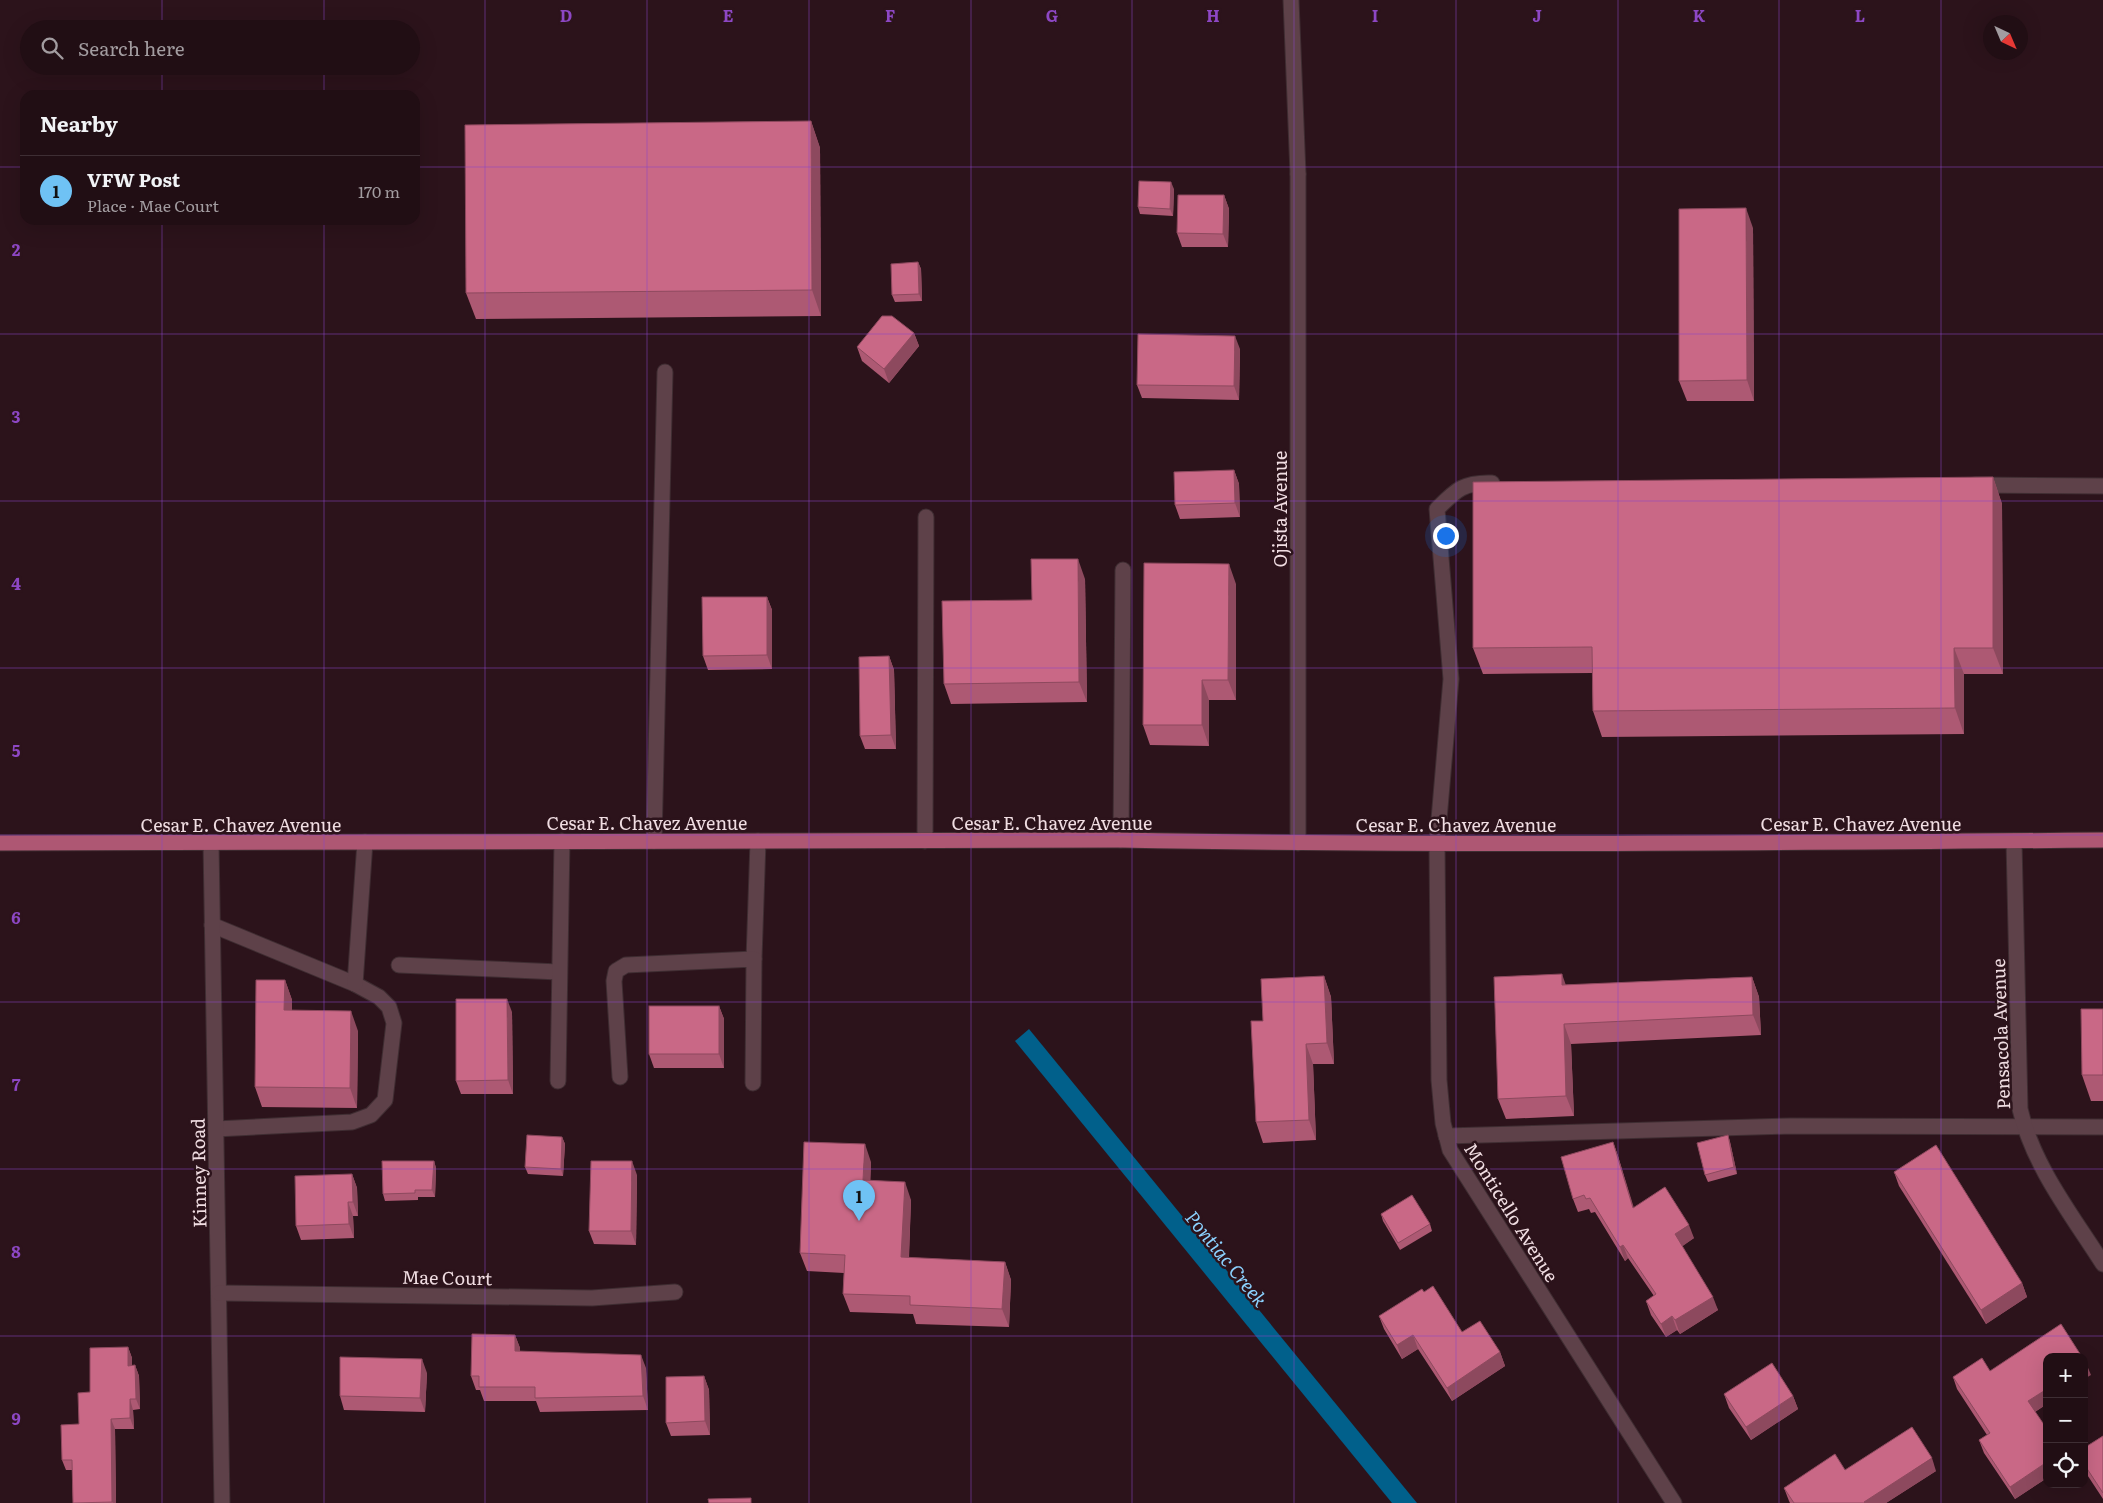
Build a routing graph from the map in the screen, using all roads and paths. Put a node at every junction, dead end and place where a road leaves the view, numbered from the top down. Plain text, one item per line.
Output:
1 (1291, 0) edge
2 (665, 372) dead end
3 (1505, 484) edge
4 (1964, 485) edge
5 (2103, 486) edge
6 (926, 517) dead end
7 (1123, 570) dead end
8 (925, 840) junction
9 (1121, 840) junction
10 (2103, 840) edge
11 (562, 841) junction
12 (654, 841) junction
13 (758, 841) junction
14 (2014, 841) junction
15 (365, 842) junction
16 (0, 843) edge
17 (211, 843) junction
18 (1298, 843) junction
19 (1437, 843) junction
20 (212, 925) junction
21 (754, 959) junction
22 (399, 965) dead end
23 (559, 972) junction
24 (354, 984) junction
25 (620, 1077) dead end
26 (558, 1082) dead end
27 (753, 1083) dead end
28 (2024, 1127) junction
29 (2103, 1127) edge
30 (216, 1129) junction
31 (1446, 1136) junction
32 (2103, 1264) edge
33 (675, 1292) dead end
34 (219, 1293) junction
35 (222, 1503) edge
36 (1674, 1503) edge

1 - 18 street, Ojista Avenue
2 - 12 street
3 - 19 street, Monticello Avenue
4 - 5 street
6 - 8 street
7 - 9 street
8 - 9 main road, Cesar E. Chavez Avenue
8 - 13 main road, Cesar E. Chavez Avenue
9 - 18 main road, Cesar E. Chavez Avenue
10 - 14 main road, Cesar E. Chavez Avenue
11 - 12 main road, Cesar E. Chavez Avenue
11 - 15 main road, Cesar E. Chavez Avenue
11 - 23 street
12 - 13 main road, Cesar E. Chavez Avenue
13 - 21 street
14 - 19 main road, Cesar E. Chavez Avenue
14 - 28 street, Pensacola Avenue
15 - 17 main road, Cesar E. Chavez Avenue
15 - 24 street
16 - 17 main road, Cesar E. Chavez Avenue
17 - 20 street, Kinney Road
18 - 19 main road, Cesar E. Chavez Avenue
19 - 31 street, Monticello Avenue
20 - 24 street
20 - 30 street, Kinney Road
21 - 25 street
21 - 27 street
22 - 23 street
23 - 26 street
24 - 30 street
28 - 29 street
28 - 31 street
28 - 32 street, Pensacola Avenue
30 - 34 street, Kinney Road
31 - 36 street, Monticello Avenue
33 - 34 street, Mae Court
34 - 35 street, Kinney Road

